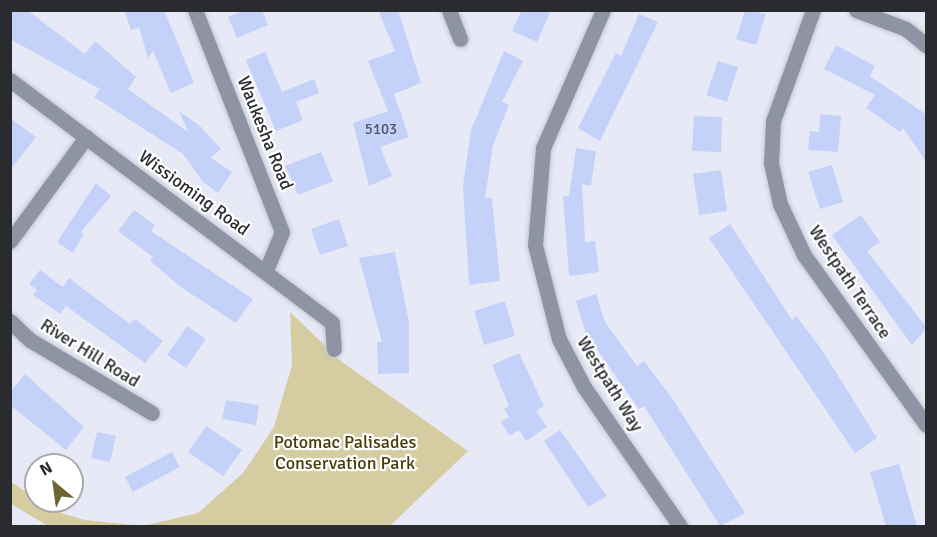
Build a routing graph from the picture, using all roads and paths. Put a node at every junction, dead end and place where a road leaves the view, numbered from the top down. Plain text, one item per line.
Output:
1 (195, 10) edge
2 (449, 10) edge
3 (603, 10) edge
4 (813, 10) edge
5 (856, 10) edge
6 (460, 39) dead end
7 (927, 45) edge
8 (10, 80) edge
9 (86, 137) junction
10 (10, 241) edge
11 (266, 270) junction
12 (10, 321) edge
13 (334, 349) dead end
14 (152, 413) dead end
15 (927, 425) edge
16 (680, 526) edge

1 - 11 street, Waukesha Road
2 - 6 street
3 - 16 street, Westpath Way
4 - 15 street, Westpath Terrace
5 - 7 street
8 - 9 street, Wissioming Road
9 - 10 street
9 - 11 street, Wissioming Road
11 - 13 street, Wissioming Road
12 - 14 street, River Hill Road

